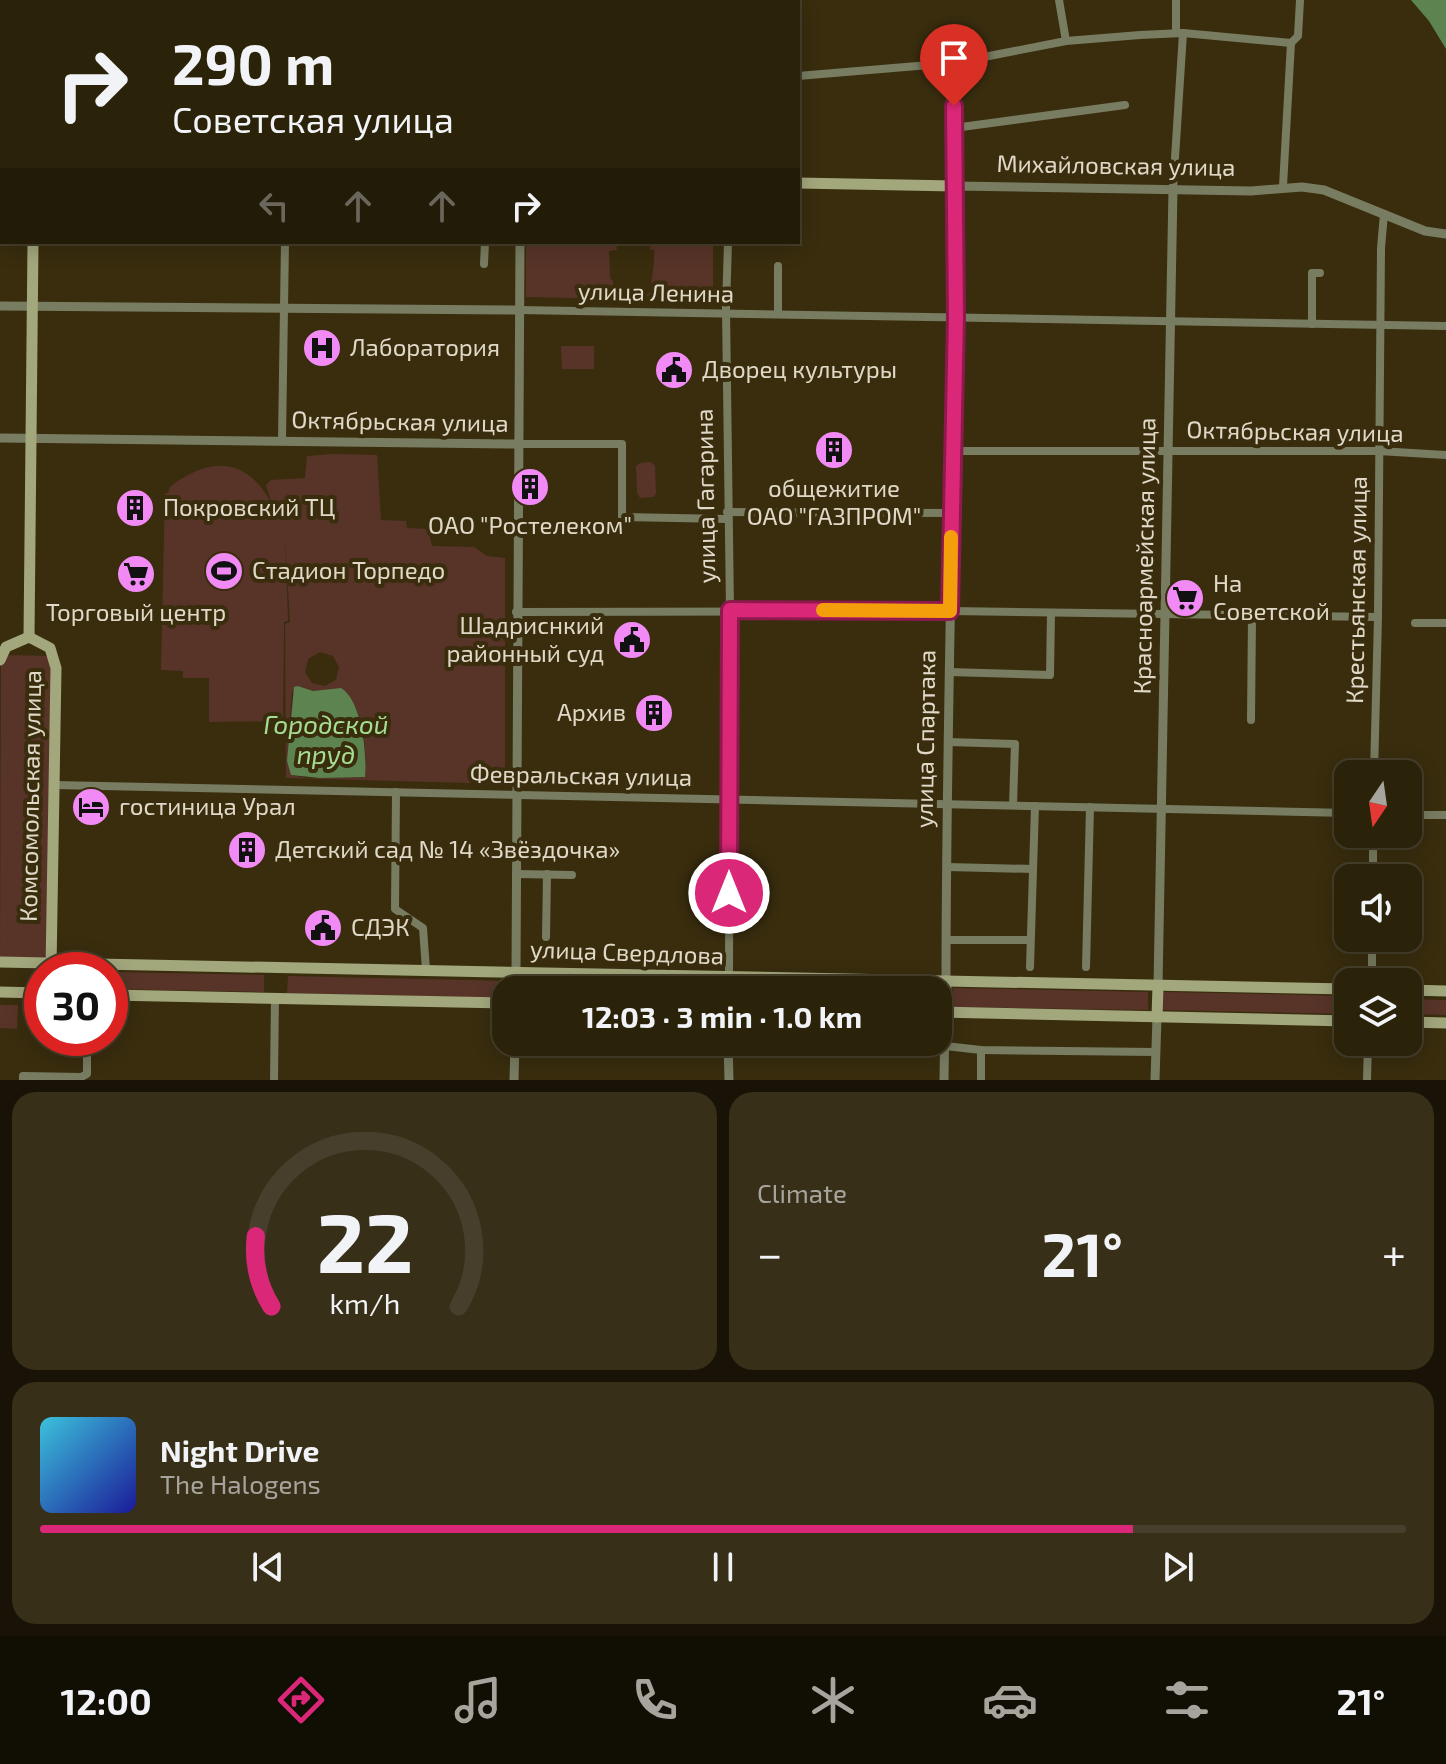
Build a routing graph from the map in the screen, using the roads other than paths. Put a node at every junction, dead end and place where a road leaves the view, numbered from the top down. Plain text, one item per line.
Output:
1 (1059, 0) edge
2 (1176, 0) edge
3 (1300, 0) edge
4 (1179, 33) junction
5 (1066, 41) junction
6 (1291, 43) junction
7 (953, 63) junction
8 (800, 76) edge
9 (1125, 105) dead end
10 (954, 128) junction
11 (800, 183) edge
12 (955, 186) junction
13 (1283, 186) junction
14 (1173, 189) junction
15 (1384, 214) junction
16 (1446, 234) edge
17 (33, 244) edge
18 (285, 244) edge
19 (485, 244) edge
20 (520, 244) edge
21 (728, 244) edge
22 (484, 264) dead end
23 (778, 266) dead end
24 (1320, 273) dead end
25 (0, 306) edge
26 (32, 306) junction
27 (284, 309) junction
28 (519, 310) junction
29 (726, 314) junction
30 (778, 314) junction
31 (956, 317) junction
32 (1171, 321) junction
33 (1312, 324) junction
34 (1380, 326) junction
35 (1446, 326) edge
36 (0, 438) edge
37 (31, 438) junction
38 (282, 440) junction
39 (517, 444) junction
40 (1169, 450) junction
41 (952, 451) junction
42 (1378, 451) junction
43 (1446, 455) edge
44 (951, 513) junction
45 (727, 515) junction
46 (730, 610) junction
47 (950, 611) junction
48 (516, 612) junction
49 (1051, 613) junction
50 (1166, 616) junction
51 (1252, 617) junction
52 (1378, 617) junction
53 (1415, 623) dead end
54 (1446, 623) edge
55 (29, 637) junction
56 (0, 660) edge
57 (949, 672) junction
58 (1251, 720) dead end
59 (948, 742) junction
60 (1374, 760) edge
61 (54, 785) junction
62 (396, 792) junction
63 (517, 795) junction
64 (729, 800) junction
65 (947, 804) junction
66 (1013, 805) junction
67 (1035, 806) junction
68 (1090, 807) junction
69 (1162, 809) junction
70 (1334, 813) edge
71 (1422, 815) edge
72 (1446, 815) edge
73 (947, 867) junction
74 (1033, 869) junction
75 (516, 874) junction
76 (547, 874) junction
77 (572, 875) dead end
78 (546, 937) dead end
79 (946, 940) junction
80 (1030, 940) junction
81 (51, 952) edge
82 (0, 962) edge
83 (24, 964) edge
84 (128, 967) edge
85 (1030, 967) dead end
86 (1086, 967) dead end
87 (426, 970) junction
88 (516, 972) junction
89 (516, 976) edge
90 (587, 976) edge
91 (728, 976) edge
92 (946, 976) edge
93 (952, 981) edge
94 (1158, 986) junction
95 (1334, 989) edge
96 (1422, 990) edge
97 (1446, 991) edge
98 (0, 992) edge
99 (24, 993) edge
100 (128, 995) edge
101 (275, 998) junction
102 (492, 1003) edge
103 (952, 1012) edge
104 (1157, 1017) junction
105 (1334, 1021) edge
106 (1422, 1022) edge
107 (1446, 1023) edge
108 (952, 1047) edge
109 (981, 1050) junction
110 (1156, 1052) junction
111 (87, 1056) edge
112 (515, 1056) edge
113 (728, 1056) edge
114 (945, 1056) edge
115 (1368, 1056) edge
116 (23, 1080) edge
117 (274, 1080) edge
118 (514, 1080) edge
119 (729, 1080) edge
120 (944, 1080) edge
121 (981, 1080) edge
122 (1155, 1080) edge
123 (1367, 1080) edge

1 - 5 street
2 - 4 street, Красноармейская улица
3 - 6 street
4 - 5 street
4 - 6 street
4 - 14 street, Красноармейская улица
5 - 7 street
6 - 13 street
7 - 8 street
7 - 10 street, улица Спартака
9 - 10 street
10 - 12 street, улица Спартака
11 - 12 main road, Михайловская улица
12 - 14 street, Михайловская улица
12 - 31 street, улица Спартака
13 - 14 street, Михайловская улица
13 - 15 street, Михайловская улица
14 - 32 street, Красноармейская улица
15 - 16 street, Михайловская улица
15 - 34 street, Крестьянская улица
17 - 26 main road, Комсомольская улица
18 - 27 street
19 - 22 street
20 - 28 street
21 - 29 street, улица Гагарина
23 - 30 street
24 - 33 street
25 - 26 street, улица Ленина
26 - 27 street, улица Ленина
26 - 37 main road, Комсомольская улица
27 - 28 street, улица Ленина
27 - 38 street
28 - 29 street, улица Ленина
28 - 39 street
29 - 30 street, улица Ленина
29 - 45 street, улица Гагарина
30 - 31 street, улица Ленина
31 - 32 street, улица Ленина
31 - 41 street, улица Спартака
32 - 33 street, улица Ленина
32 - 40 street, Красноармейская улица
33 - 34 street, улица Ленина
34 - 35 street, улица Ленина
34 - 42 street, Крестьянская улица
36 - 37 street, Октябрьская улица
37 - 38 street, Октябрьская улица
37 - 55 main road, Комсомольская улица
38 - 39 street, Октябрьская улица
39 - 45 street, Октябрьская улица
39 - 48 street
40 - 41 street, Октябрьская улица
40 - 42 street, Октябрьская улица
40 - 50 street, Красноармейская улица
41 - 44 street, улица Спартака
42 - 43 street, Октябрьская улица
42 - 52 street, Крестьянская улица
44 - 45 street, Октябрьская улица
44 - 47 street, улица Спартака
45 - 46 street, улица Гагарина
46 - 47 street
46 - 48 street
46 - 64 street, улица Гагарина
47 - 49 street
47 - 57 street, улица Спартака
48 - 63 street
49 - 50 street
49 - 57 street
50 - 51 street
50 - 69 street, Красноармейская улица
51 - 52 street
51 - 58 street
52 - 60 street, Крестьянская улица
53 - 54 street
55 - 56 main road, Комсомольская улица
55 - 61 main road, Комсомольская улица
57 - 59 street, улица Спартака
59 - 65 street, улица Спартака
59 - 66 street
61 - 62 street, Февральская улица
61 - 81 main road, Комсомольская улица
62 - 63 street, Февральская улица
62 - 87 street
63 - 64 street, Февральская улица
63 - 75 street
64 - 65 street, Февральская улица
64 - 91 street, улица Гагарина
65 - 66 street, Февральская улица
65 - 73 street, улица Спартака
66 - 67 street, Февральская улица
67 - 68 street, Февральская улица
67 - 74 street
68 - 69 street, Февральская улица
68 - 86 street
69 - 70 street, Февральская улица
69 - 94 street, Красноармейская улица
71 - 72 street
73 - 74 street
73 - 79 street, улица Спартака
74 - 80 street
75 - 76 street
75 - 88 street
76 - 77 street
76 - 78 street
79 - 80 street
79 - 92 street, улица Спартака
80 - 85 street
82 - 83 main road, улица Свердлова
84 - 87 main road, улица Свердлова
87 - 88 main road, улица Свердлова
88 - 89 main road
88 - 90 main road, улица Свердлова
93 - 94 main road, улица Свердлова
94 - 95 main road, улица Свердлова
94 - 104 main road, Красноармейская улица
96 - 97 main road
98 - 99 main road
100 - 101 main road
101 - 102 main road
101 - 117 street
103 - 104 main road
104 - 105 main road
104 - 110 street, Красноармейская улица
106 - 107 main road
108 - 109 street
109 - 110 street
109 - 121 street
110 - 122 street, Красноармейская улица
111 - 116 street
112 - 118 street
113 - 119 street
114 - 120 street, улица Спартака
115 - 123 street

